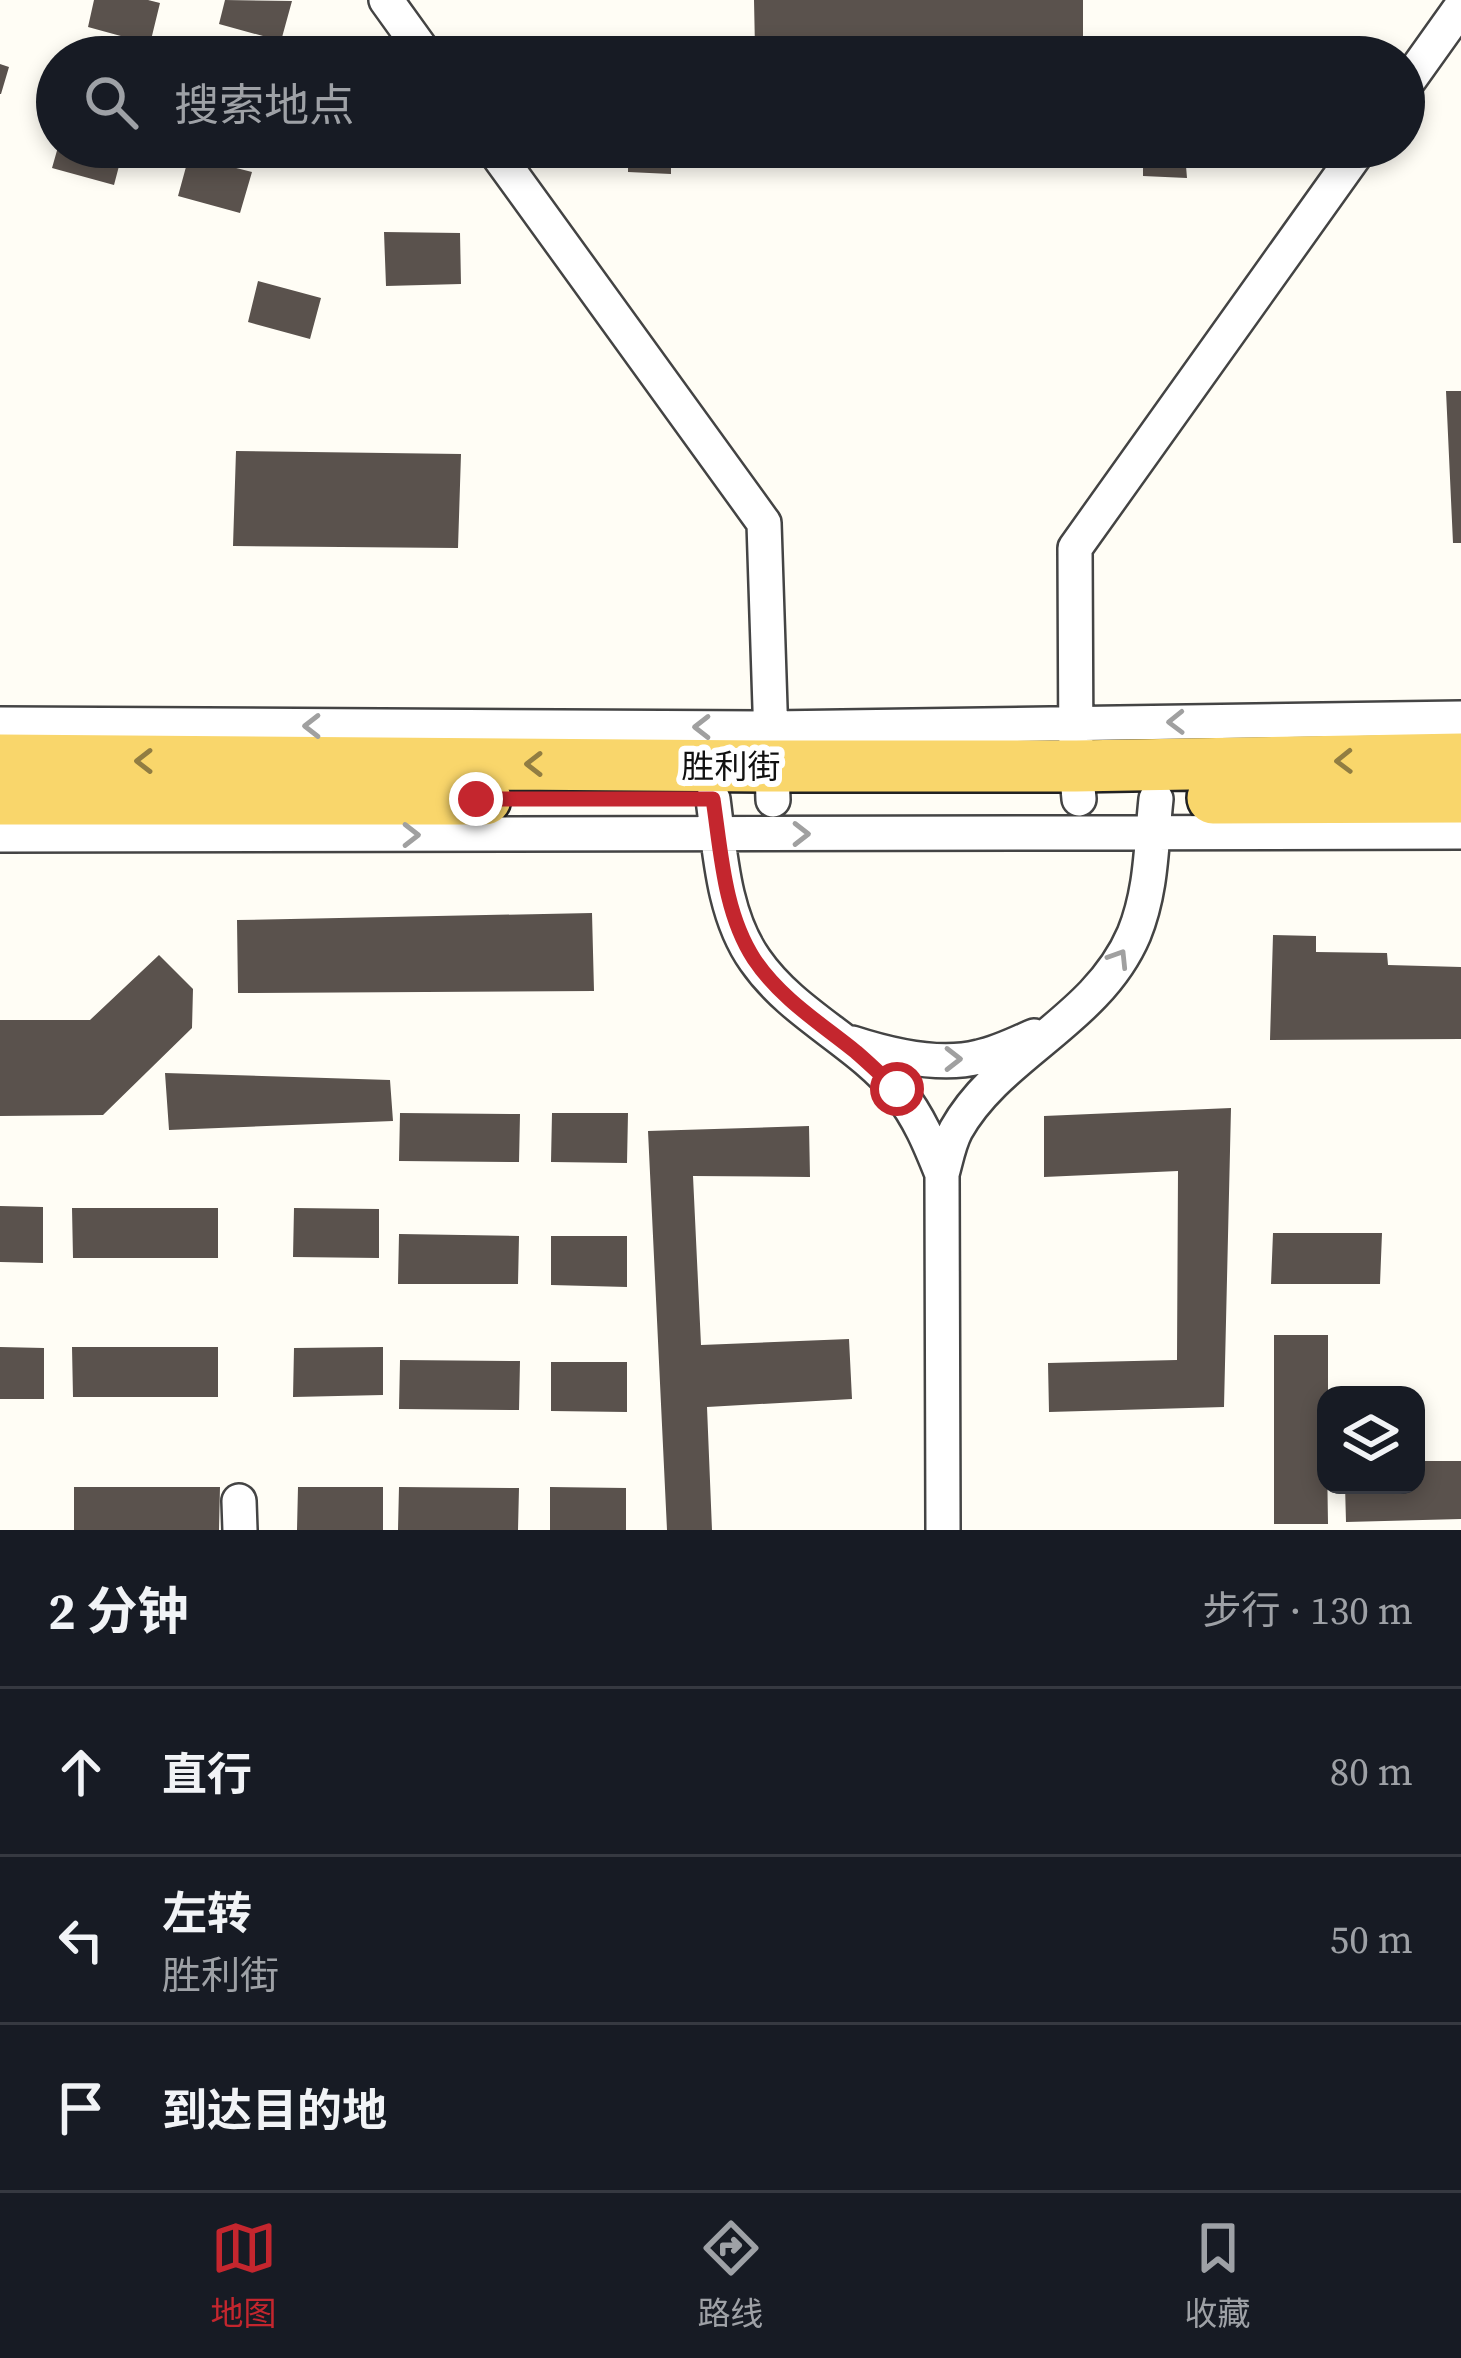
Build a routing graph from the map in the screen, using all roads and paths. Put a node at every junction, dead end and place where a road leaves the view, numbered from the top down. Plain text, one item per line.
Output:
1 (386, 0) edge
2 (1461, 7) edge
3 (412, 36) edge
4 (1425, 58) edge
5 (507, 168) edge
6 (1346, 168) edge
7 (1461, 718) edge
8 (0, 724) edge
9 (1461, 759) edge
10 (0, 760) edge
11 (772, 764) junction
12 (1078, 783) junction
13 (1461, 797) edge
14 (0, 799) edge
15 (1154, 816) junction
16 (716, 817) junction
17 (1461, 832) edge
18 (0, 835) edge
19 (1066, 1021) junction
20 (839, 1039) junction
21 (942, 1174) junction
22 (943, 1530) edge

1 - 3 street
2 - 4 street
5 - 11 street
6 - 12 street
7 -> 11 street
11 -> 8 street
9 -> 12 main road, 胜利街
11 -> 10 main road, 胜利街
11 - 12 main road, 胜利街
11 - 16 main road, 胜利街
12 - 15 main road, 胜利街
13 - 15 main road, 胜利街
14 - 16 main road, 胜利街
16 -> 15 street
15 - 17 street
19 -> 15 street
18 -> 16 street
16 - 20 street
20 -> 19 street
19 - 21 street
20 - 21 street
21 - 22 street

